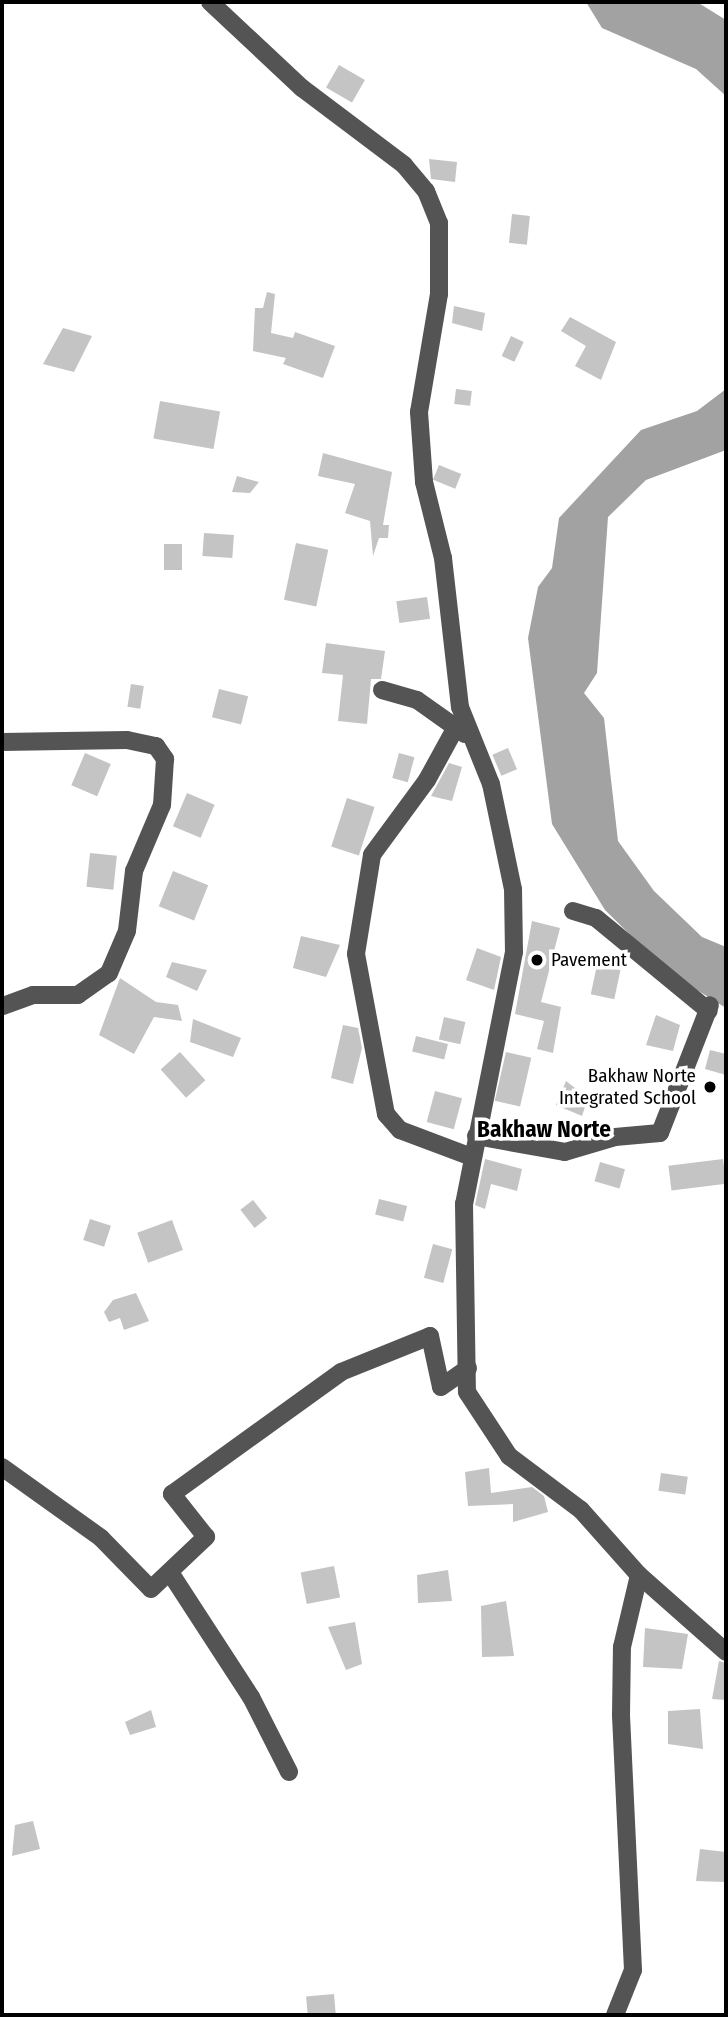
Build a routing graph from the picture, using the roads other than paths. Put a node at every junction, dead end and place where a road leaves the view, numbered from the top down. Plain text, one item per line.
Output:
1 (210, 2) edge
2 (382, 690) dead end
3 (462, 732) junction
4 (2, 742) edge
5 (573, 911) dead end
6 (2, 1006) edge
7 (476, 1136) junction
8 (472, 1157) junction
9 (468, 1368) junction
10 (2, 1467) edge
11 (170, 1574) junction
12 (639, 1575) junction
13 (726, 1633) edge
14 (705, 1634) junction
15 (726, 1652) edge
16 (289, 1772) dead end
17 (615, 2015) edge

1 - 3 street
2 - 3 street
3 - 7 street
3 - 8 street
4 - 6 street
5 - 7 street
7 - 8 street
8 - 9 street
9 - 11 street
9 - 12 street
10 - 11 street
11 - 16 street
12 - 14 street
12 - 17 street
13 - 14 street
14 - 15 street

